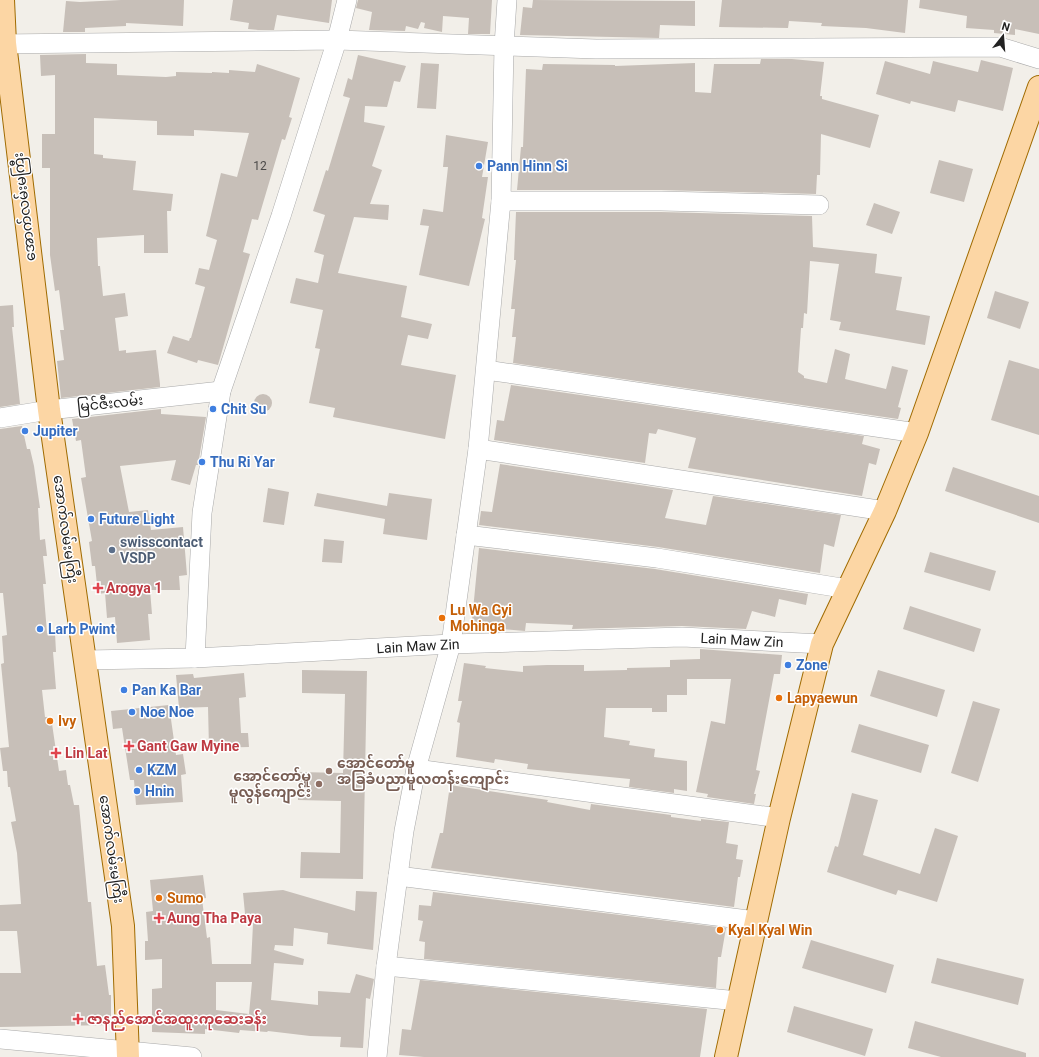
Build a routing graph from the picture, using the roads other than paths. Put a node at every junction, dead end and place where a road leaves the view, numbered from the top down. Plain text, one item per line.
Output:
1 (3, 0) edge
2 (348, 0) edge
3 (507, 0) edge
4 (337, 40) junction
5 (2, 44) edge
6 (504, 46) junction
7 (1039, 59) edge
8 (1039, 87) edge
9 (501, 201) junction
10 (818, 205) dead end
11 (486, 370) junction
12 (221, 391) junction
13 (49, 410) junction
14 (0, 418) edge
15 (917, 433) junction
16 (478, 450) junction
17 (885, 511) junction
18 (466, 535) junction
19 (848, 589) junction
20 (451, 644) junction
21 (822, 644) junction
22 (196, 658) junction
23 (86, 660) junction
24 (416, 769) junction
25 (779, 818) junction
26 (398, 876) junction
27 (756, 921) junction
28 (386, 966) junction
29 (738, 1000) junction
30 (0, 1039) edge
31 (127, 1055) edge
32 (192, 1057) edge
33 (377, 1057) edge
34 (726, 1057) edge

1 - 5 main road, အောက်လမ်းမကြီး
2 - 4 street
3 - 6 street
4 - 5 street
4 - 6 street
4 - 12 street
5 - 13 main road, အောက်လမ်းမကြီး
6 - 7 street
6 - 9 street
8 - 15 main road
9 - 10 street
9 - 11 street
11 - 15 street
11 - 16 street
12 - 13 street, မြင်ဇီးလမ်း
12 - 22 street
13 - 14 street, မြင်ဇီးလမ်း
13 - 23 main road, အောက်လမ်းမကြီး
15 - 17 main road
16 - 17 street
16 - 18 street
17 - 19 main road
18 - 19 street
18 - 20 street
19 - 21 main road
20 - 21 street, Lain Maw Zin
20 - 22 street, Lain Maw Zin
20 - 24 street
21 - 25 main road
22 - 23 street, Lain Maw Zin
23 - 31 main road, အောက်လမ်းမကြီး
24 - 25 street
24 - 26 street
25 - 27 main road
26 - 27 street
26 - 28 street
27 - 29 main road
28 - 29 street
28 - 33 street
29 - 34 main road
30 - 31 street
31 - 32 street

